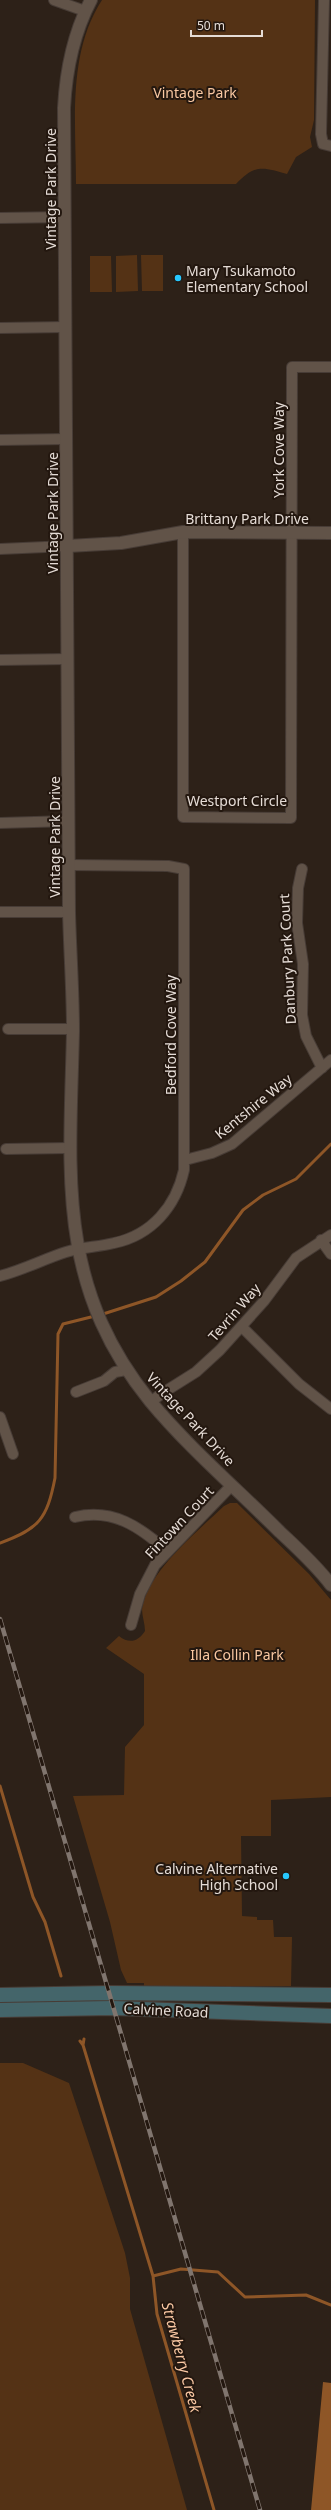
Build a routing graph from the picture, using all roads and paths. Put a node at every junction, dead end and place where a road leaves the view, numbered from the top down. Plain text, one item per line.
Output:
1 (54, 0) edge
2 (324, 0) edge
3 (88, 5) edge
4 (331, 146) edge
5 (0, 218) edge
6 (65, 218) junction
7 (66, 327) junction
8 (0, 328) edge
9 (331, 367) edge
10 (67, 439) junction
11 (0, 440) edge
12 (183, 532) junction
13 (292, 533) junction
14 (331, 533) edge
15 (68, 546) junction
16 (0, 549) edge
17 (68, 659) junction
18 (0, 660) edge
19 (69, 822) junction
20 (0, 823) edge
21 (69, 865) junction
22 (302, 869) dead end
23 (0, 912) edge
24 (69, 912) junction
25 (8, 1029) dead end
26 (73, 1029) junction
27 (331, 1060) edge
28 (322, 1068) junction
29 (69, 1148) junction
30 (6, 1149) dead end
31 (185, 1160) junction
32 (331, 1234) edge
33 (322, 1240) junction
34 (77, 1249) junction
35 (331, 1254) edge
36 (0, 1276) edge
37 (242, 1327) junction
38 (126, 1370) junction
39 (76, 1392) dead end
40 (151, 1402) junction
41 (331, 1409) edge
42 (0, 1417) edge
43 (12, 1454) dead end
44 (232, 1485) junction
45 (75, 1517) dead end
46 (167, 1551) junction
47 (331, 1585) edge
48 (131, 1625) dead end
49 (0, 1995) edge
50 (331, 1995) edge
51 (0, 2010) edge
52 (331, 2016) edge

1 - 3 street
2 - 4 street
3 - 6 street, Vintage Park Drive
5 - 6 street
6 - 7 street, Vintage Park Drive
7 - 8 street
7 - 10 street, Vintage Park Drive
9 - 13 street, York Cove Way
10 - 11 street
10 - 15 street, Vintage Park Drive
12 - 13 street, Brittany Park Drive
12 - 13 street, Westport Circle
12 - 15 street, Brittany Park Drive
13 - 14 street, Brittany Park Drive
15 - 16 street
15 - 17 street, Vintage Park Drive
17 - 18 street
17 - 19 street, Vintage Park Drive
19 - 20 street
19 - 21 street, Vintage Park Drive
21 - 24 street, Vintage Park Drive
21 - 31 street, Bedford Cove Way
22 - 28 street, Danbury Park Court
23 - 24 street
24 - 26 street, Vintage Park Drive
25 - 26 street
26 - 29 street, Vintage Park Drive
27 - 28 street, Kentshire Way
28 - 31 street, Kentshire Way
29 - 30 street
29 - 34 street, Vintage Park Drive
31 - 34 street, Bedford Cove Way
32 - 33 street, Tevrin Way
33 - 35 street
33 - 37 street, Tevrin Way
34 - 36 street, Bedford Cove Way
34 - 38 street, Vintage Park Drive
37 - 40 street, Tevrin Way
37 - 41 street
38 - 39 street
38 - 40 street, Vintage Park Drive
40 - 44 street, Vintage Park Drive
42 - 43 street
44 - 46 street, Fintown Court
44 - 47 street, Vintage Park Drive
45 - 46 street
46 - 48 street, Fintown Court
49 - 50 main road, Calvine Road
51 - 52 main road, Calvine Road

